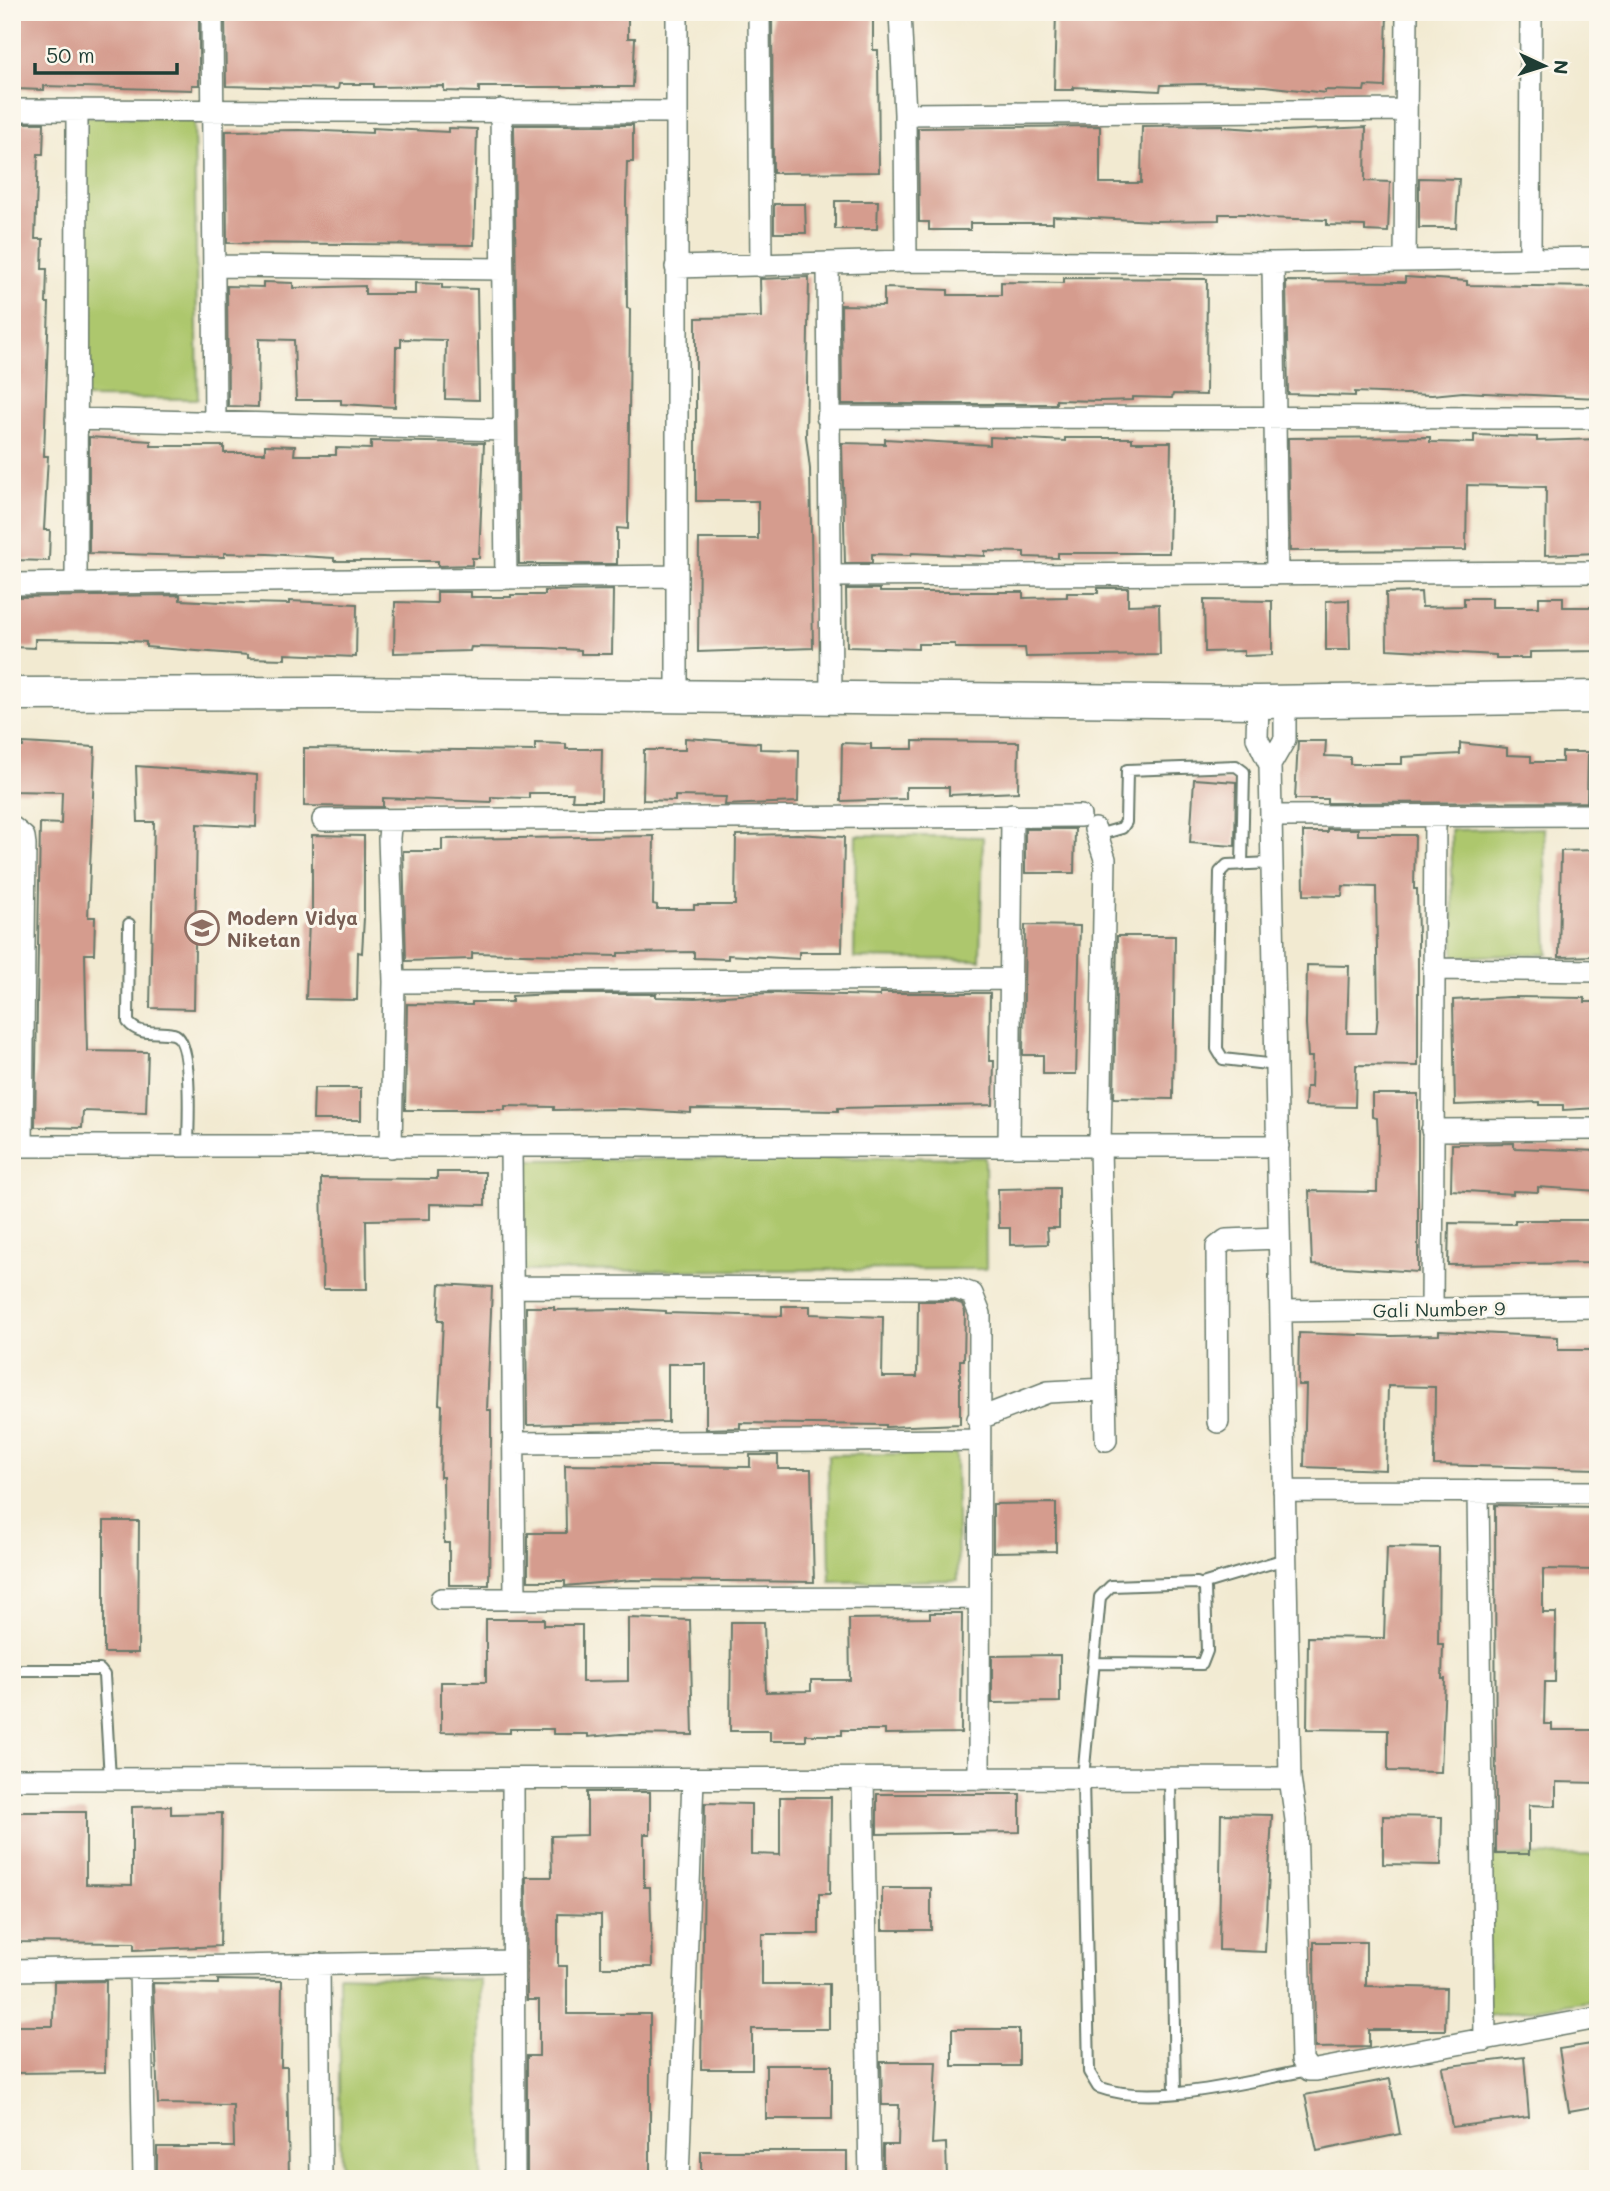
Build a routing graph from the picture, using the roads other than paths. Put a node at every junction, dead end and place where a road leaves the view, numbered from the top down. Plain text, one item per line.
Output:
1 (212, 12) edge
2 (677, 12) edge
3 (759, 12) edge
4 (900, 12) edge
5 (1407, 12) edge
6 (1531, 12) edge
7 (12, 110) edge
8 (77, 110) junction
9 (213, 110) junction
10 (501, 110) junction
11 (1406, 110) junction
12 (676, 112) junction
13 (905, 114) junction
14 (1530, 258) junction
15 (1598, 258) edge
16 (905, 261) junction
17 (1405, 261) junction
18 (1273, 263) junction
19 (828, 264) junction
20 (761, 265) junction
21 (214, 266) junction
22 (676, 267) junction
23 (502, 269) junction
24 (827, 417) junction
25 (1274, 417) junction
26 (1598, 418) edge
27 (76, 419) junction
28 (215, 423) junction
29 (504, 430) junction
30 (1598, 572) edge
31 (1277, 574) junction
32 (676, 576) junction
33 (830, 576) junction
34 (506, 578) junction
35 (76, 583) junction
36 (12, 584) edge
37 (12, 694) edge
38 (677, 696) junction
39 (1598, 697) edge
40 (831, 699) junction
41 (1272, 702) junction
42 (1598, 815) edge
43 (1012, 816) junction
44 (1271, 816) junction
45 (1434, 816) junction
46 (323, 820) dead end
47 (397, 820) junction
48 (12, 827) edge
49 (1091, 827) junction
50 (1272, 863) junction
51 (1242, 864) junction
52 (130, 924) dead end
53 (1434, 969) junction
54 (1598, 971) edge
55 (1009, 979) junction
56 (394, 982) junction
57 (1276, 1065) junction
58 (1433, 1129) junction
59 (1598, 1129) edge
60 (17, 1146) edge
61 (1009, 1146) junction
62 (1100, 1146) junction
63 (1278, 1146) junction
64 (188, 1147) junction
65 (391, 1147) junction
66 (511, 1147) junction
67 (1279, 1238) junction
68 (512, 1287) junction
69 (1598, 1307) edge
70 (1432, 1309) junction
71 (1281, 1311) junction
72 (1105, 1389) junction
73 (1218, 1422) dead end
74 (977, 1429) junction
75 (1106, 1440) dead end
76 (513, 1443) junction
77 (1284, 1491) junction
78 (1478, 1491) junction
79 (1598, 1492) edge
80 (1285, 1559) junction
81 (1202, 1584) junction
82 (979, 1598) junction
83 (440, 1599) dead end
84 (515, 1599) junction
85 (1093, 1663) junction
86 (12, 1674) edge
87 (1170, 1778) junction
88 (1290, 1778) junction
89 (12, 1779) edge
90 (110, 1779) junction
91 (513, 1779) junction
92 (693, 1779) junction
93 (863, 1779) junction
94 (979, 1779) junction
95 (1083, 1779) junction
96 (513, 1961) junction
97 (319, 1964) junction
98 (140, 1968) junction
99 (12, 1970) edge
100 (1598, 2018) edge
101 (1485, 2039) junction
102 (1309, 2070) junction
103 (1175, 2093) junction
104 (144, 2179) edge
105 (321, 2179) edge
106 (514, 2179) edge
107 (678, 2179) edge
108 (870, 2179) edge

1 - 9 street
2 - 12 street
3 - 20 street
4 - 13 street
5 - 11 street
6 - 14 street
7 - 8 street
8 - 9 street
8 - 27 street
9 - 10 street
9 - 21 street
10 - 12 street
10 - 23 street
11 - 13 street
11 - 17 street
12 - 22 street
13 - 16 street
14 - 15 street
14 - 17 street
16 - 18 street
16 - 19 street
17 - 18 street
18 - 25 street
19 - 20 street
19 - 24 street
20 - 22 street
21 - 23 street
21 - 28 street
22 - 32 street
23 - 29 street
24 - 25 street
24 - 33 street
25 - 26 street
25 - 31 street
27 - 28 street
27 - 35 street
28 - 29 street
29 - 34 street
30 - 31 street
31 - 33 street
32 - 34 street
32 - 38 street
33 - 40 street
34 - 35 street
35 - 36 street
37 - 38 street
38 - 40 street
39 - 41 street
40 - 41 street
41 - 44 street
42 - 45 street
43 - 47 street
43 - 49 street
43 - 55 street
44 - 45 street
44 - 50 street
45 - 53 street
46 - 47 street
47 - 56 street
48 - 60 street
49 - 51 lane
49 - 62 street
50 - 51 lane
50 - 57 street
51 - 57 lane
52 - 64 lane
53 - 54 street
53 - 58 street
55 - 56 street
55 - 61 street
56 - 65 street
57 - 63 street
58 - 59 street
58 - 70 street
60 - 64 street
61 - 62 street
61 - 66 street
62 - 63 street
62 - 72 street
63 - 67 street
64 - 65 street
65 - 66 street
66 - 68 street
67 - 71 street
67 - 73 street
68 - 74 street
68 - 76 street
69 - 70 street, Gali Number 9
70 - 71 street, Gali Number 9
71 - 77 street
72 - 74 street
72 - 75 street
74 - 76 street
74 - 82 street
76 - 84 street
77 - 78 street
77 - 80 street
78 - 79 street
78 - 101 street
80 - 81 lane
80 - 88 street
81 - 85 lane
81 - 85 lane
82 - 84 street
82 - 94 street
83 - 84 street
85 - 95 lane
86 - 90 lane
87 - 88 street
87 - 95 street
87 - 103 lane
88 - 102 street
89 - 90 street
90 - 91 street
91 - 92 street
91 - 96 street
92 - 93 street
92 - 107 street
93 - 94 street
93 - 108 street
94 - 95 street
95 - 103 lane
96 - 97 street
96 - 106 street
97 - 98 street
97 - 105 street
98 - 99 street
98 - 104 street
100 - 101 street
101 - 102 street
102 - 103 lane

